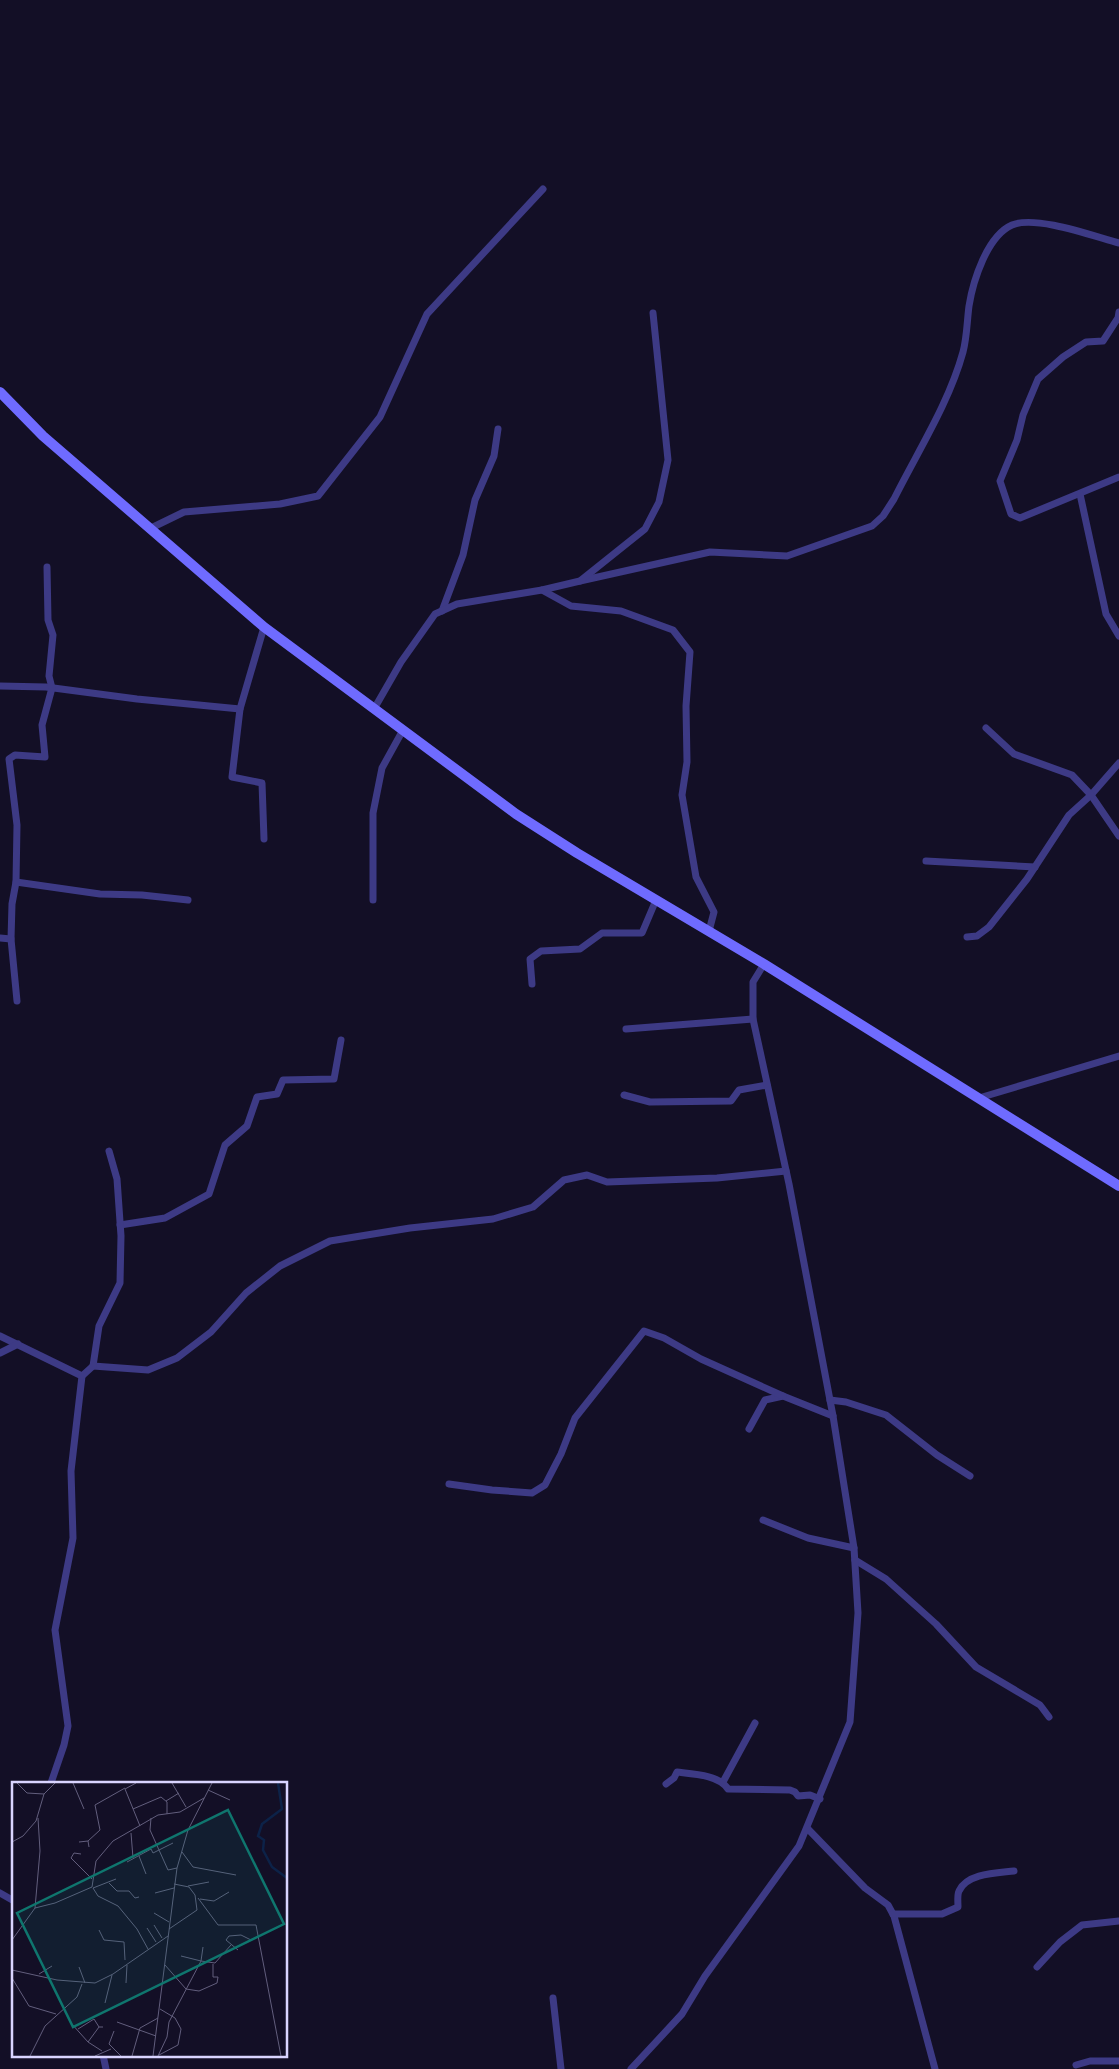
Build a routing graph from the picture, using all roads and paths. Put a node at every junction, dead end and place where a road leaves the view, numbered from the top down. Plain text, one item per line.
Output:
1 (543, 189) dead end
2 (1119, 243) edge
3 (1119, 312) edge
4 (653, 313) dead end
5 (0, 392) edge
6 (498, 430) dead end
7 (1119, 477) edge
8 (1080, 494) junction
9 (149, 529) junction
10 (47, 567) dead end
11 (580, 581) junction
12 (542, 590) junction
13 (442, 610) junction
14 (264, 627) junction
15 (1119, 636) edge
16 (0, 686) edge
17 (52, 688) junction
18 (240, 709) junction
19 (374, 709) junction
20 (986, 728) dead end
21 (403, 730) junction
22 (1119, 763) edge
23 (1091, 795) junction
24 (1119, 836) edge
25 (264, 839) dead end
26 (926, 860) dead end
27 (1035, 867) junction
28 (16, 882) junction
29 (188, 900) dead end
30 (373, 900) dead end
31 (656, 900) junction
32 (709, 932) junction
33 (967, 937) dead end
34 (0, 938) edge
35 (11, 939) junction
36 (764, 964) junction
37 (532, 984) dead end
38 (17, 1001) dead end
39 (753, 1019) junction
40 (626, 1029) dead end
41 (341, 1040) dead end
42 (1119, 1056) edge
43 (767, 1085) junction
44 (624, 1096) dead end
45 (979, 1098) junction
46 (109, 1151) dead end
47 (786, 1171) junction
48 (1119, 1186) edge
49 (120, 1225) junction
50 (0, 1336) edge
51 (18, 1344) junction
52 (0, 1353) edge
53 (93, 1366) junction
54 (82, 1376) junction
55 (783, 1396) junction
56 (830, 1400) junction
57 (833, 1416) junction
58 (749, 1429) dead end
59 (970, 1476) dead end
60 (449, 1484) dead end
61 (763, 1520) dead end
62 (854, 1548) junction
63 (855, 1560) junction
64 (1049, 1717) dead end
65 (755, 1723) dead end
66 (51, 1782) edge
67 (723, 1782) junction
68 (666, 1784) dead end
69 (820, 1799) junction
70 (808, 1829) junction
71 (1014, 1871) dead end
72 (0, 1893) edge
73 (12, 1900) edge
74 (893, 1914) junction
75 (1119, 1921) edge
76 (1037, 1967) dead end
77 (553, 1998) dead end
78 (103, 2056) edge
79 (1119, 2061) edge
80 (1076, 2065) dead end
81 (106, 2069) edge
82 (562, 2069) edge
83 (631, 2069) edge
84 (935, 2069) edge

1 - 9 street
2 - 11 street
3 - 8 street
4 - 11 street
5 - 9 main road
6 - 13 street
7 - 8 street
8 - 15 street
9 - 14 main road
10 - 17 street
11 - 12 street
12 - 13 street
12 - 32 street
13 - 19 street
14 - 18 street
14 - 19 main road
16 - 17 street
17 - 18 street
17 - 28 street
18 - 25 street
19 - 21 main road
20 - 23 street
21 - 30 street
21 - 31 main road
22 - 23 street
23 - 24 street
23 - 27 street
26 - 27 street
27 - 33 street
28 - 29 street
28 - 35 street
31 - 32 main road
31 - 37 street
32 - 36 main road
34 - 35 street
35 - 38 street
36 - 39 street
36 - 45 main road
39 - 40 street
39 - 43 street
41 - 49 street
42 - 45 street
43 - 44 street
43 - 47 street
45 - 48 main road
46 - 49 street
47 - 53 street
47 - 56 street
49 - 53 street
50 - 51 street
51 - 52 street
51 - 54 street
53 - 54 street
54 - 66 street
55 - 57 street
55 - 58 street
55 - 60 street
56 - 57 street
56 - 59 street
57 - 62 street
61 - 62 street
62 - 63 street
63 - 64 street
63 - 69 street
65 - 67 street
67 - 68 street
67 - 69 street
69 - 70 street
70 - 74 street
70 - 83 street
71 - 74 street
72 - 73 street
74 - 84 street
75 - 76 street
77 - 82 street
78 - 81 street
79 - 80 street

